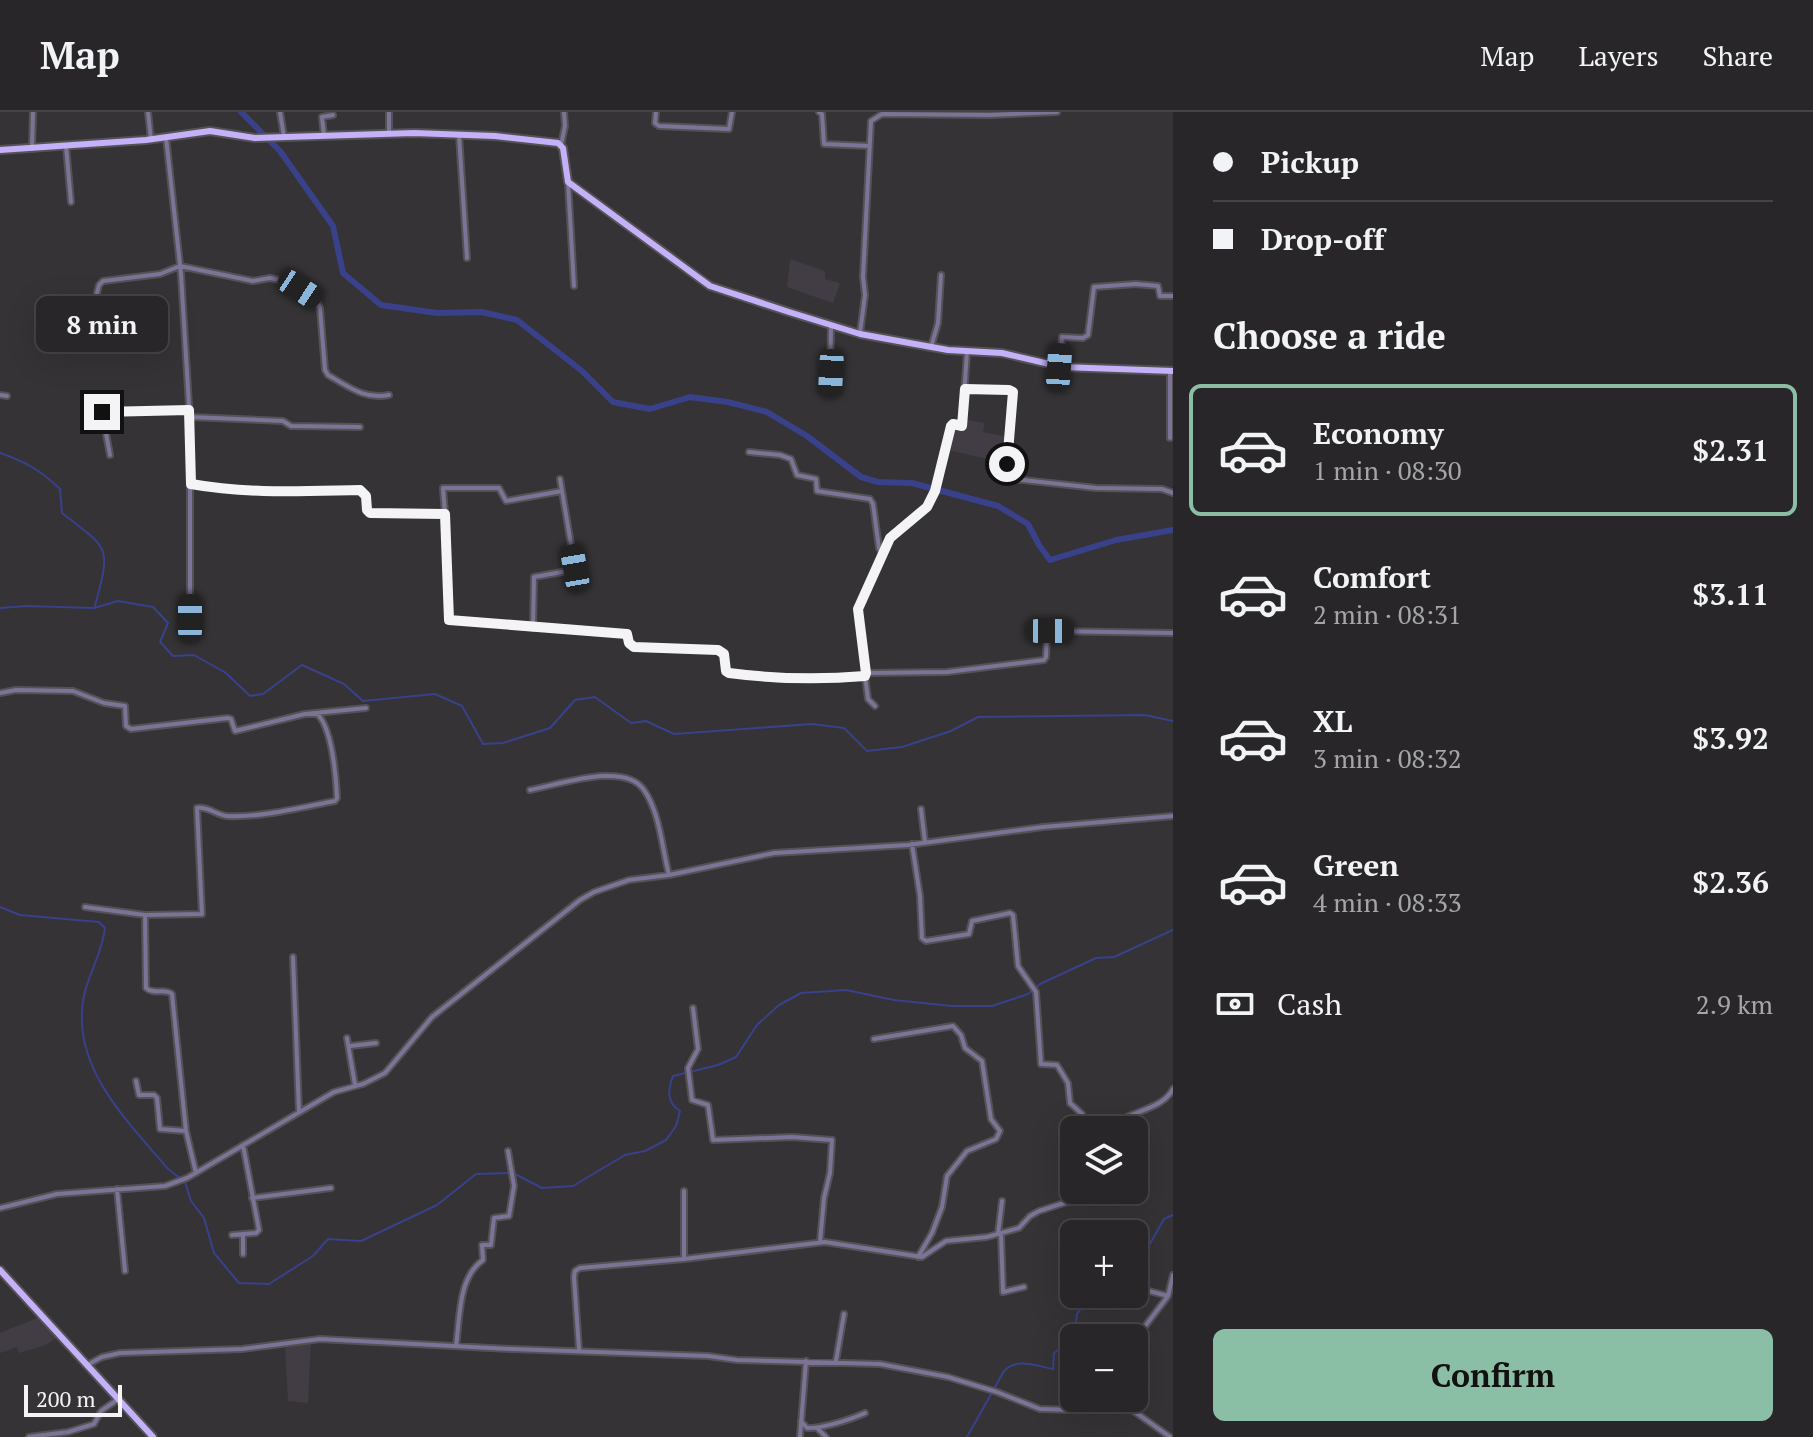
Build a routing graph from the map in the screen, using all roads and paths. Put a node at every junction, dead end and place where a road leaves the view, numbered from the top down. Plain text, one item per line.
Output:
1 (33, 112) edge
2 (148, 112) edge
3 (280, 112) edge
4 (389, 112) edge
5 (564, 112) edge
6 (656, 112) edge
7 (732, 112) edge
8 (819, 112) edge
9 (1057, 112) edge
10 (333, 115) dead end
11 (389, 134) junction
12 (459, 135) junction
13 (324, 136) junction
14 (166, 137) junction
15 (284, 137) junction
16 (151, 140) junction
17 (561, 145) junction
18 (66, 146) junction
19 (869, 146) junction
20 (32, 149) junction
21 (0, 150) edge
22 (568, 182) junction
23 (71, 202) dead end
24 (467, 258) dead end
25 (180, 266) junction
26 (941, 275) dead end
27 (574, 286) dead end
28 (97, 293) dead end
29 (1173, 296) edge
30 (831, 325) junction
31 (860, 334) junction
32 (931, 347) junction
33 (967, 352) junction
34 (1059, 367) junction
35 (1172, 370) edge
36 (830, 389) dead end
37 (965, 389) junction
38 (0, 395) edge
39 (389, 395) dead end
40 (7, 396) dead end
41 (189, 410) junction
42 (190, 417) junction
43 (360, 427) dead end
44 (1170, 438) dead end
45 (749, 452) dead end
46 (110, 455) dead end
47 (560, 479) dead end
48 (191, 484) junction
49 (562, 491) junction
50 (1173, 493) edge
51 (445, 514) junction
52 (883, 554) junction
53 (190, 618) dead end
54 (533, 628) junction
55 (1173, 633) edge
56 (866, 674) junction
57 (0, 693) edge
58 (875, 706) dead end
59 (366, 708) dead end
60 (316, 713) junction
61 (530, 790) dead end
62 (921, 809) dead end
63 (1173, 816) edge
64 (925, 842) junction
65 (912, 844) junction
66 (669, 875) junction
67 (85, 907) dead end
68 (145, 915) junction
69 (293, 957) dead end
70 (693, 1008) dead end
71 (347, 1038) dead end
72 (874, 1039) dead end
73 (376, 1043) dead end
74 (350, 1046) junction
75 (136, 1081) dead end
76 (355, 1085) junction
77 (1173, 1089) edge
78 (1171, 1098) edge
79 (299, 1112) junction
80 (1083, 1116) edge
81 (1127, 1116) edge
82 (186, 1131) junction
83 (243, 1145) junction
84 (508, 1151) dead end
85 (196, 1173) junction
86 (331, 1188) dead end
87 (117, 1189) junction
88 (684, 1191) dead end
89 (252, 1198) junction
90 (1002, 1201) dead end
91 (1064, 1204) edge
92 (0, 1208) edge
93 (243, 1234) junction
94 (1000, 1234) junction
95 (232, 1235) dead end
96 (820, 1242) junction
97 (243, 1254) dead end
98 (918, 1257) junction
99 (684, 1259) junction
100 (0, 1270) edge
101 (125, 1271) dead end
102 (1173, 1275) edge
103 (1024, 1287) dead end
104 (1148, 1291) edge
105 (1168, 1296) junction
106 (844, 1314) dead end
107 (1147, 1324) edge
108 (456, 1346) junction
109 (579, 1350) junction
110 (806, 1361) junction
111 (836, 1361) junction
112 (87, 1365) junction
113 (120, 1399) junction
114 (1060, 1410) edge
115 (1135, 1412) edge
116 (865, 1413) dead end
117 (799, 1419) junction
118 (817, 1428) junction
119 (29, 1437) edge
120 (153, 1437) edge
121 (800, 1437) edge
122 (826, 1437) edge
123 (1170, 1437) edge

1 - 20 street
2 - 16 street
3 - 15 street
4 - 11 street
5 - 17 street
6 - 7 street
8 - 19 street
9 - 19 street
10 - 13 street
11 - 12 main road
11 - 13 main road
12 - 17 main road
12 - 24 street
13 - 15 main road
14 - 15 main road
14 - 16 main road
14 - 25 street
16 - 18 main road
17 - 22 main road
18 - 20 main road
18 - 23 street
19 - 31 street
20 - 21 main road
22 - 27 street
22 - 30 main road
25 - 28 street
25 - 39 street
25 - 41 street
26 - 32 street
29 - 34 street
30 - 31 main road
30 - 36 street
31 - 32 main road
32 - 33 main road
33 - 34 main road
33 - 37 street
34 - 35 main road
35 - 44 street
37 - 50 street
37 - 52 street
38 - 40 street
41 - 42 street
41 - 46 street
42 - 43 street
42 - 48 street
45 - 52 street
47 - 49 street
48 - 51 street
48 - 53 street
49 - 51 street
49 - 54 street
51 - 54 street
52 - 56 street
54 - 56 street
55 - 56 street
56 - 58 street
57 - 60 street
59 - 60 street
60 - 68 street
61 - 66 street
62 - 64 street
63 - 64 street
64 - 65 street
65 - 66 street
65 - 80 street
66 - 76 street
67 - 68 street
68 - 82 street
69 - 79 street
70 - 96 street
71 - 74 street
72 - 98 street
73 - 74 street
74 - 76 street
75 - 82 street
76 - 79 street
77 - 78 street
78 - 81 street
79 - 83 street
82 - 85 street
83 - 85 street
83 - 89 street
84 - 108 street
85 - 87 street
86 - 89 street
87 - 92 street
87 - 101 street
88 - 99 street
89 - 93 street
90 - 94 street
91 - 94 street
93 - 95 street
93 - 97 street
94 - 98 street
94 - 103 street
96 - 98 street
96 - 99 street
99 - 109 street
100 - 112 main road
102 - 105 street
104 - 105 street
105 - 107 street
106 - 111 street
108 - 109 street
108 - 112 street
109 - 110 street
110 - 111 street
110 - 117 street
111 - 114 street
112 - 113 main road
113 - 119 street
113 - 120 main road
115 - 123 street
116 - 118 street
117 - 118 street
117 - 121 street
118 - 122 street

